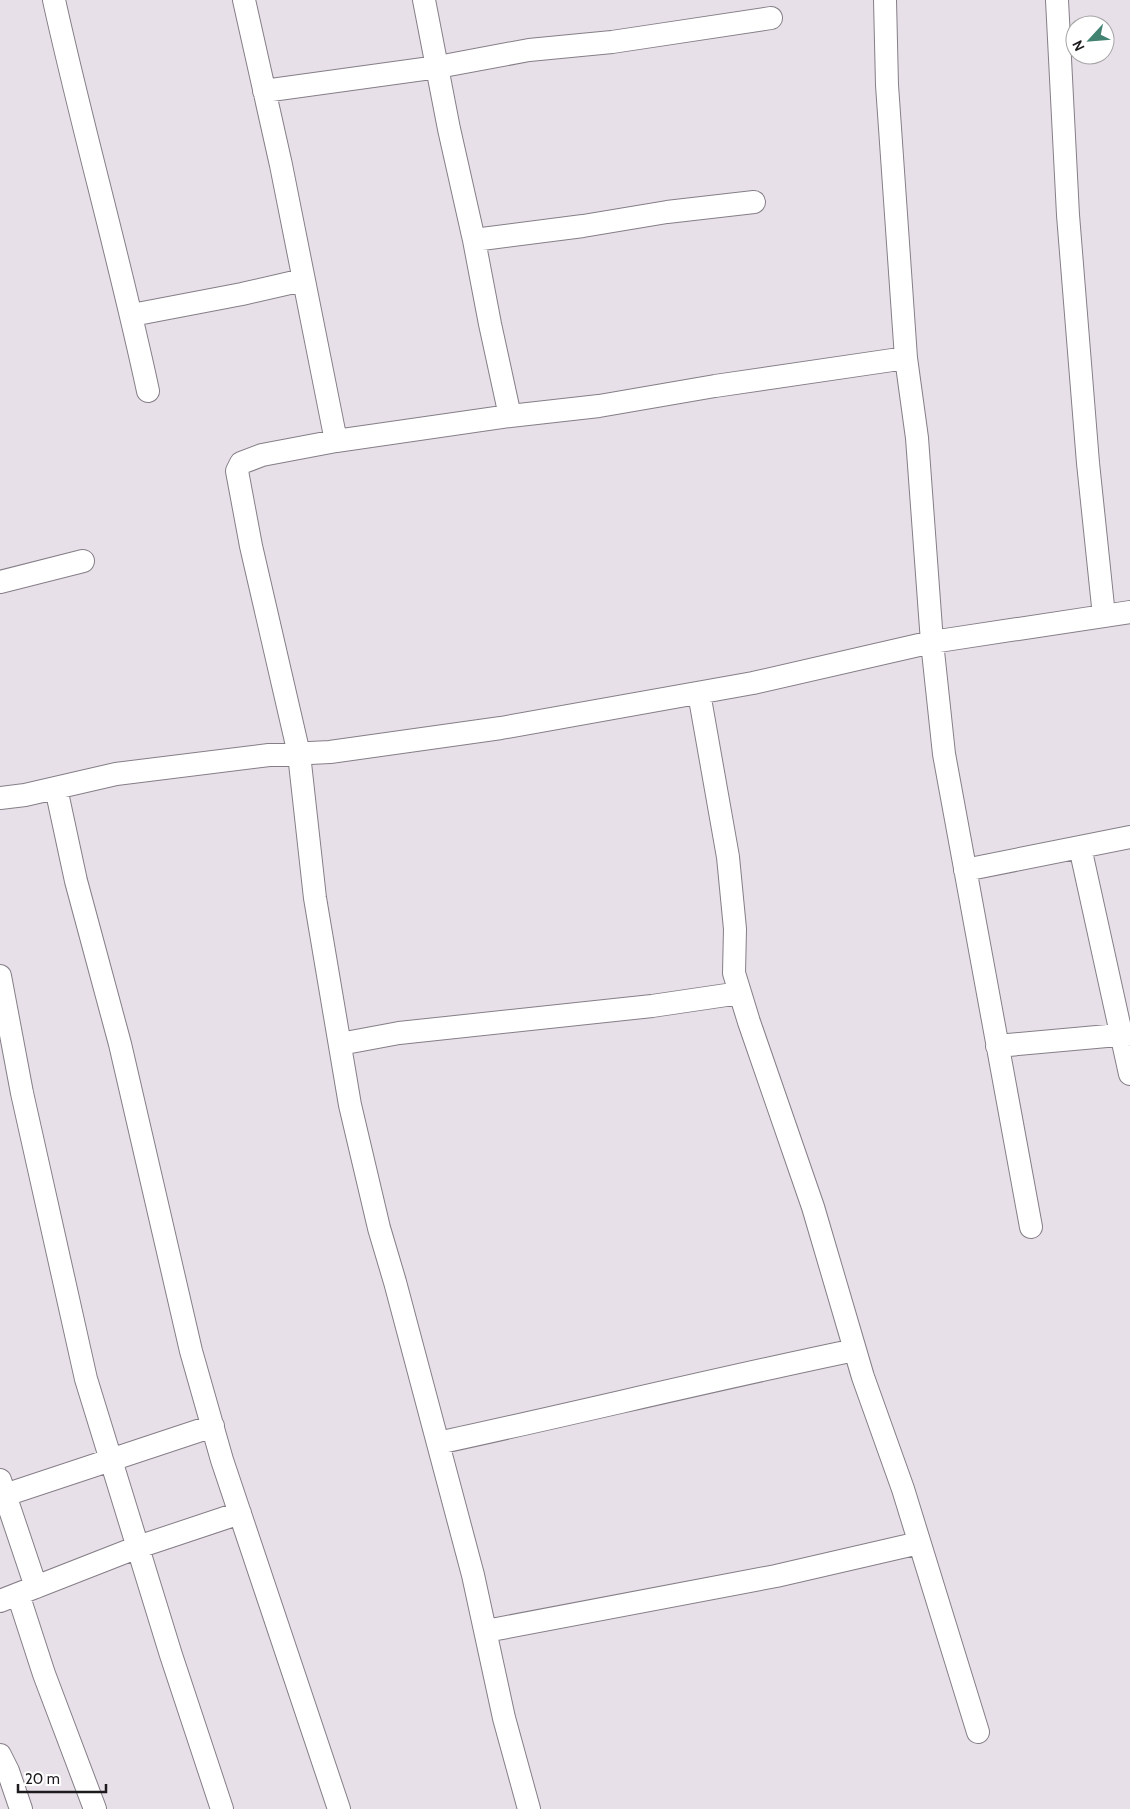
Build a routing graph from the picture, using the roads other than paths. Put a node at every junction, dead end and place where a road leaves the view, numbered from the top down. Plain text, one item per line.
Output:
1 (54, 0) edge
2 (244, 0) edge
3 (424, 0) edge
4 (885, 0) edge
5 (1057, 0) edge
6 (771, 18) dead end
7 (438, 67) junction
8 (264, 91) junction
9 (754, 202) dead end
10 (474, 240) junction
11 (303, 280) junction
12 (132, 315) junction
13 (906, 358) junction
14 (148, 391) dead end
15 (510, 416) junction
16 (336, 441) junction
17 (83, 561) dead end
18 (0, 582) edge
19 (1130, 612) edge
20 (1104, 616) junction
21 (932, 642) junction
22 (699, 693) junction
23 (299, 754) junction
24 (56, 788) junction
25 (0, 798) edge
26 (1130, 837) edge
27 (1080, 847) junction
28 (965, 870) junction
29 (0, 976) edge
30 (740, 993) junction
31 (1126, 1034) edge
32 (340, 1044) junction
33 (996, 1046) junction
34 (1130, 1074) edge
35 (1031, 1227) dead end
36 (855, 1350) junction
37 (213, 1426) junction
38 (438, 1444) junction
39 (110, 1459) junction
40 (3, 1488) edge
41 (240, 1513) junction
42 (919, 1543) junction
43 (138, 1548) junction
44 (18, 1594) edge
45 (486, 1631) junction
46 (978, 1732) dead end
47 (0, 1755) edge
48 (21, 1809) edge
49 (95, 1809) edge
50 (222, 1809) edge
51 (339, 1809) edge
52 (529, 1809) edge

1 - 12 street
2 - 8 street
3 - 7 street
4 - 13 street
5 - 20 street
6 - 7 street
7 - 8 street
7 - 10 street
8 - 11 street
9 - 10 street
10 - 15 street
11 - 12 street
11 - 16 street
12 - 14 street
13 - 15 street
13 - 21 street
15 - 16 street
16 - 23 street
17 - 18 street
19 - 20 street
20 - 21 street
21 - 22 street
21 - 28 street
22 - 23 street
22 - 30 street
23 - 24 street
23 - 32 street
24 - 25 street
24 - 37 street
26 - 27 street
27 - 28 street
27 - 31 street
28 - 33 street
29 - 39 street
30 - 32 street
30 - 36 street
31 - 33 street
31 - 34 street
32 - 38 street
33 - 35 street
36 - 38 street
36 - 42 street
37 - 39 street
37 - 41 street
38 - 45 street
39 - 40 street
39 - 43 street
40 - 44 street
41 - 43 street
41 - 51 street
42 - 45 street
42 - 46 street
43 - 44 street
43 - 50 street
44 - 49 street
45 - 52 street
47 - 48 street

